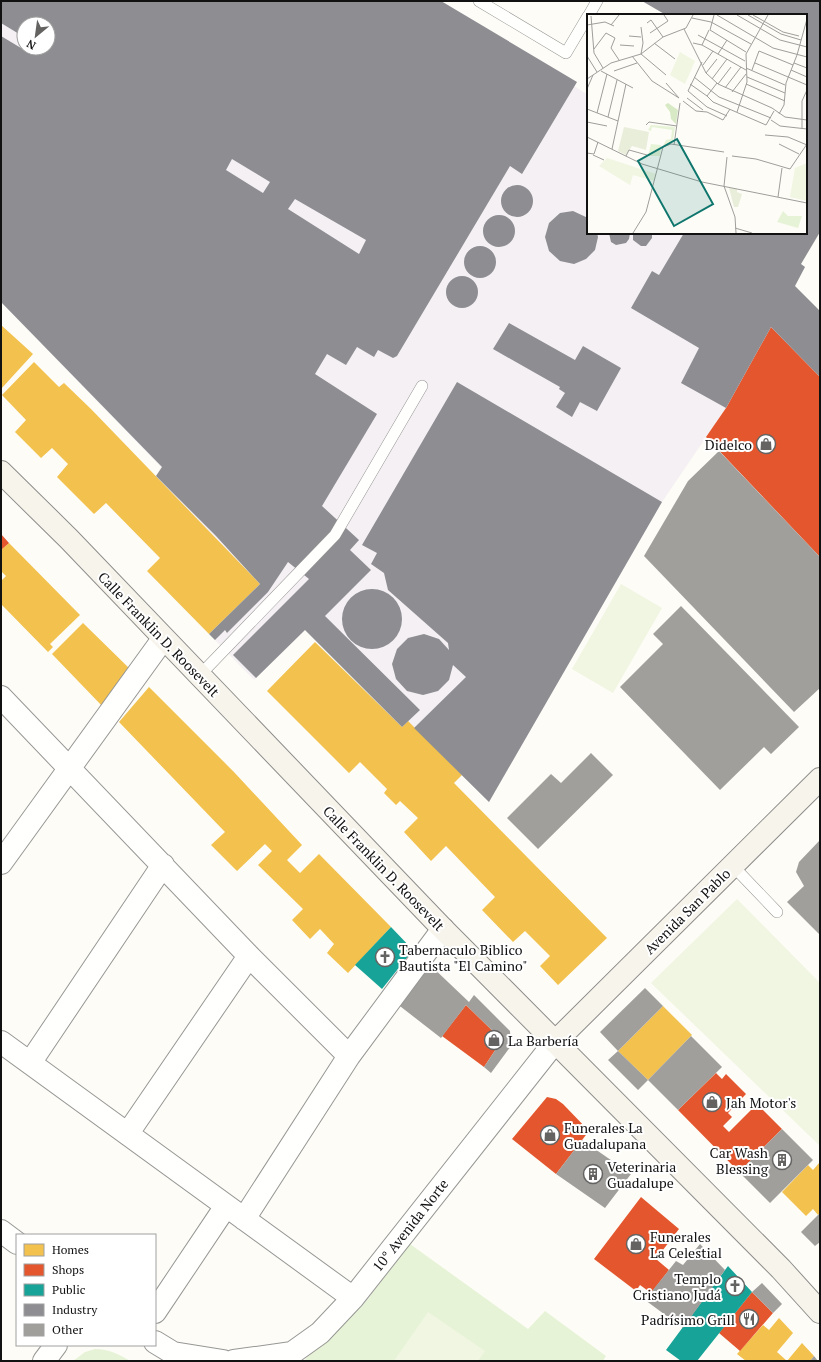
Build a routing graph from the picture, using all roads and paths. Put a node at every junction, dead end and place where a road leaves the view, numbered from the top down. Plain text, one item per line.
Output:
1 (479, 1) edge
2 (597, 1) edge
3 (589, 14) edge
4 (587, 18) edge
5 (422, 386) dead end
6 (1, 472) edge
7 (163, 639) junction
8 (199, 676) junction
9 (1, 697) edge
10 (70, 768) junction
11 (820, 780) edge
12 (1, 863) edge
13 (163, 865) junction
14 (733, 866) junction
15 (777, 912) dead end
16 (443, 929) junction
17 (249, 956) junction
18 (1, 1042) edge
19 (555, 1042) junction
20 (349, 1056) junction
21 (30, 1062) junction
22 (128, 1133) junction
23 (226, 1206) junction
24 (244, 1219) junction
25 (1, 1231) edge
26 (16, 1242) edge
27 (353, 1298) junction
28 (156, 1311) edge
29 (820, 1312) edge
30 (156, 1343) edge
31 (55, 1346) edge
32 (44, 1361) edge
33 (223, 1361) edge
34 (234, 1361) edge

1 - 4 lane
2 - 3 lane
5 - 8 lane
6 - 7 main road, Calle Franklin D. Roosevelt
7 - 8 main road, Calle Franklin D. Roosevelt
7 - 10 street
8 - 16 main road, Calle Franklin D. Roosevelt
9 - 10 street
10 - 12 street
10 - 13 street
11 - 14 main road, Avenida San Pablo
13 - 17 street
13 - 21 street
14 - 15 lane
14 - 19 main road, Avenida San Pablo
16 - 19 main road, Calle Franklin D. Roosevelt
16 - 20 street
17 - 20 street
17 - 22 street
18 - 21 street
19 - 27 street, 10° Avenida Norte
19 - 29 main road, Calle Franklin D. Roosevelt
20 - 24 street
21 - 22 street
22 - 23 street
23 - 24 street
23 - 28 street
24 - 27 street
25 - 26 street
27 - 34 street, 10° Avenida Norte
30 - 33 street
31 - 32 street

